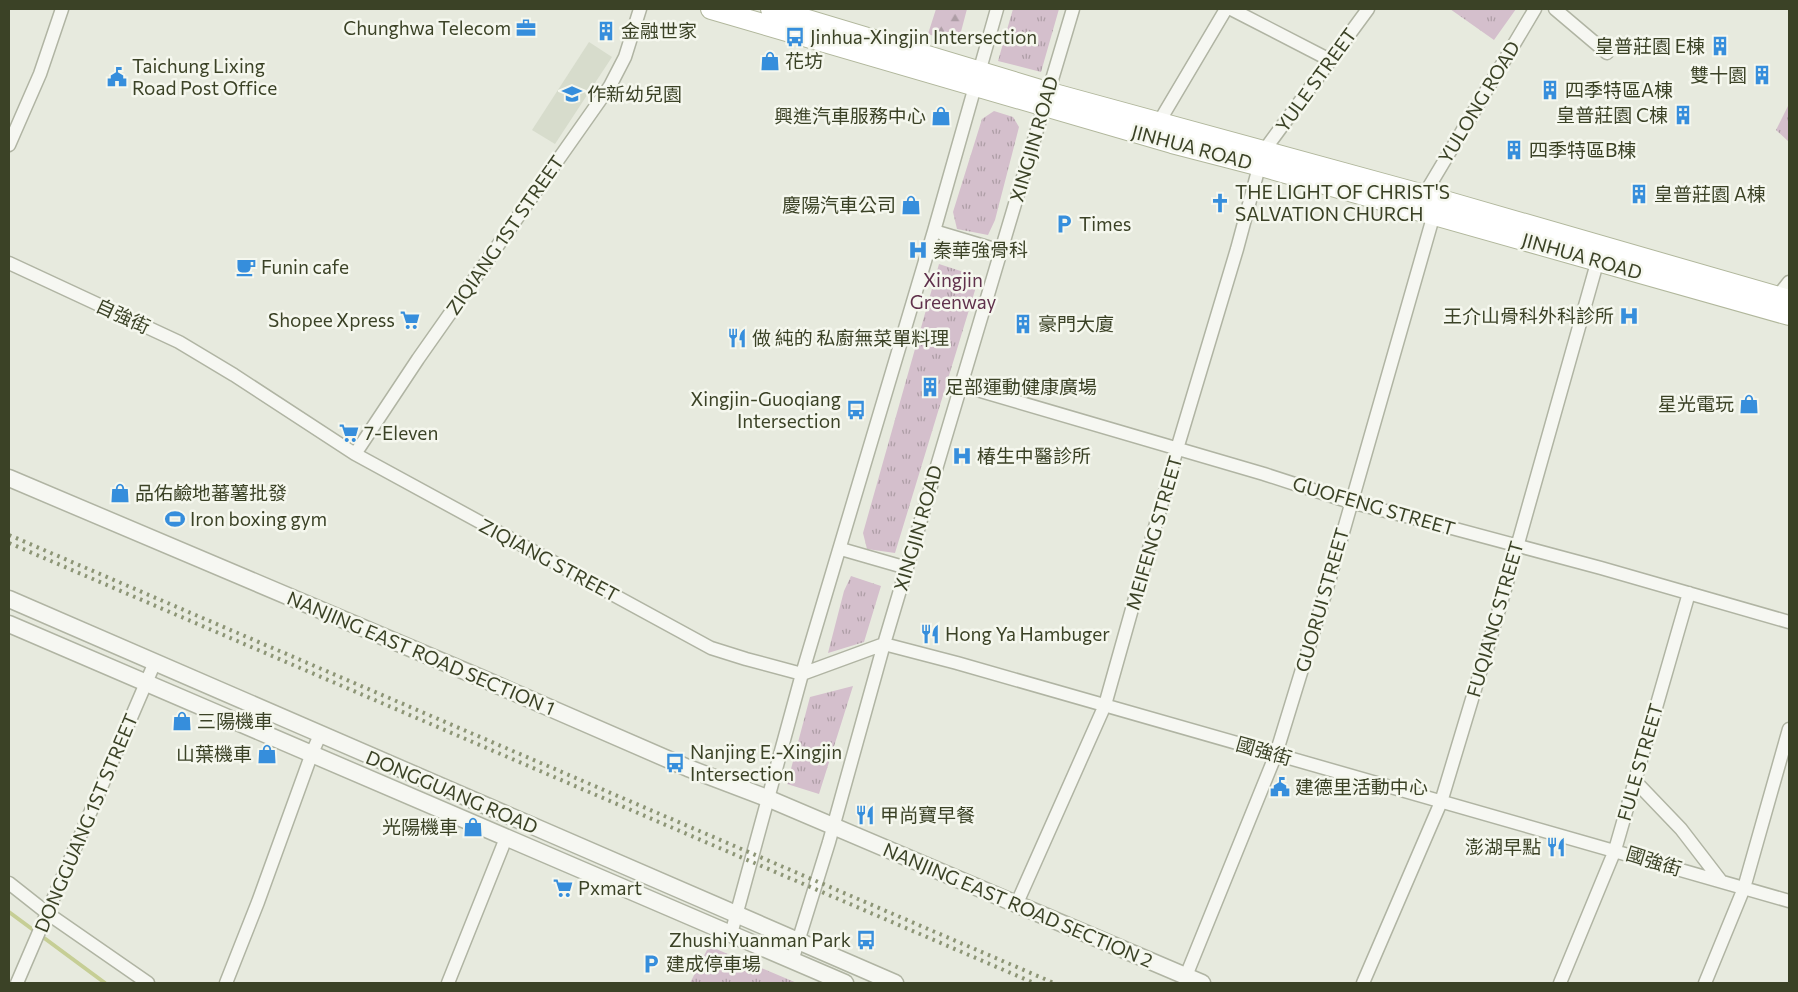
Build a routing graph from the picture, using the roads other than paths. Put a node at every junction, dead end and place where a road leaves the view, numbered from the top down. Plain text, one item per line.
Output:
1 (62, 9) edge
2 (640, 9) edge
3 (711, 9) edge
4 (771, 9) edge
5 (997, 9) edge
6 (1072, 9) edge
7 (1226, 9) edge
8 (1231, 9) edge
9 (1368, 9) edge
10 (1535, 9) edge
11 (1555, 9) edge
12 (1607, 53) dead end
13 (1330, 60) junction
14 (977, 79) junction
15 (1045, 99) junction
16 (1159, 122) junction
17 (9, 146) edge
18 (1262, 159) junction
19 (1424, 195) junction
20 (1434, 214) junction
21 (934, 231) junction
22 (1001, 251) junction
23 (1600, 253) junction
24 (9, 263) edge
25 (1785, 293) edge
26 (1789, 315) edge
27 (960, 385) junction
28 (1178, 449) junction
29 (355, 454) junction
30 (9, 478) edge
31 (1350, 502) junction
32 (1516, 547) junction
33 (840, 549) junction
34 (907, 568) junction
35 (1689, 593) junction
36 (9, 600) edge
37 (1789, 622) edge
38 (9, 624) edge
39 (884, 644) junction
40 (155, 662) junction
41 (802, 674) junction
42 (147, 683) junction
43 (1105, 705) junction
44 (1789, 729) edge
45 (320, 736) junction
46 (312, 753) junction
47 (1276, 754) junction
48 (1635, 782) junction
49 (767, 798) junction
50 (1441, 802) junction
51 (833, 827) junction
52 (506, 838) junction
53 (1615, 850) junction
54 (1721, 881) junction
55 (9, 883) edge
56 (1744, 888) junction
57 (1789, 901) edge
58 (1017, 904) junction
59 (47, 913) junction
60 (737, 915) junction
61 (731, 934) junction
62 (798, 942) junction
63 (792, 961) junction
64 (1186, 976) junction
65 (17, 983) edge
66 (148, 983) edge
67 (226, 983) edge
68 (448, 983) edge
69 (845, 983) edge
70 (896, 983) edge
71 (1202, 983) edge
72 (1363, 983) edge
73 (1560, 983) edge
74 (1705, 983) edge

1 - 17 street
2 - 29 street, ZIQIANG 1ST STREET
3 - 14 main road, JINHUA ROAD
4 - 14 main road, JINHUA ROAD
5 - 14 street
6 - 15 street, XINGJIN ROAD
7 - 16 street
8 - 13 street
9 - 13 street, YULE STREET
10 - 19 street, YULONG ROAD
11 - 12 street
13 - 18 street, YULE STREET
14 - 15 main road, JINHUA ROAD
14 - 21 street
15 - 16 main road, JINHUA ROAD
15 - 18 main road, JINHUA ROAD
15 - 22 street, XINGJIN ROAD
16 - 18 main road, JINHUA ROAD
18 - 19 main road, JINHUA ROAD
18 - 20 main road, JINHUA ROAD
18 - 28 street, MEIFENG STREET
19 - 23 main road, JINHUA ROAD
20 - 23 main road, JINHUA ROAD
20 - 31 street, GUORUI STREET
21 - 22 street
21 - 33 street
22 - 27 street, XINGJIN ROAD
23 - 25 main road, JINHUA ROAD
23 - 26 main road, JINHUA ROAD
23 - 32 street, FUQIANG STREET
24 - 29 street, ZIQIANG STREET
27 - 28 street, GUOFENG STREET
27 - 34 street, XINGJIN ROAD
28 - 31 street, GUOFENG STREET
28 - 43 street, MEIFENG STREET
29 - 41 street, ZIQIANG STREET
30 - 49 street, NANJING EAST ROAD SECTION 1
31 - 32 street, GUOFENG STREET
31 - 47 street, GUORUI STREET
32 - 35 street, GUOFENG STREET
32 - 50 street, FUQIANG STREET
33 - 34 street
33 - 41 street
34 - 39 street, XINGJIN ROAD
35 - 37 street, GUOFENG STREET
35 - 48 street, FULE STREET
36 - 40 street, DONGGUANG ROAD
38 - 42 street, DONGGUANG ROAD
39 - 41 street
39 - 43 street, 國強街
39 - 51 street, XINGJIN ROAD
40 - 42 street, DONGGUANG 1ST STREET
40 - 45 street, DONGGUANG ROAD
41 - 49 street
42 - 46 street, DONGGUANG ROAD
42 - 59 street, DONGGUANG 1ST STREET
43 - 47 street, 國強街
43 - 58 street, MEIFENG STREET
44 - 56 street
45 - 46 street
45 - 60 street, DONGGUANG ROAD
46 - 52 street, DONGGUANG ROAD
46 - 67 street
47 - 50 street, 國強街
47 - 64 street, GUORUI STREET
48 - 53 street, FULE STREET
48 - 54 street
49 - 51 street, NANJING EAST ROAD SECTION 1
49 - 60 street
50 - 53 street, 國強街
50 - 72 street, FUQIANG STREET
51 - 58 street, NANJING EAST ROAD SECTION 2
51 - 62 street, XINGJIN ROAD
52 - 61 street, DONGGUANG ROAD
52 - 68 street
53 - 54 street, 國強街
53 - 73 street, FULE STREET
54 - 56 street, 國強街
55 - 59 street
56 - 57 street, 國強街
56 - 74 street
58 - 64 street, NANJING EAST ROAD SECTION 2
59 - 65 street, DONGGUANG 1ST STREET
59 - 66 street
60 - 61 street
60 - 62 street, DONGGUANG ROAD
61 - 63 street, DONGGUANG ROAD
62 - 63 street, XINGJIN ROAD
62 - 70 street, DONGGUANG ROAD
63 - 69 street, DONGGUANG ROAD
64 - 71 street, NANJING EAST ROAD SECTION 2

